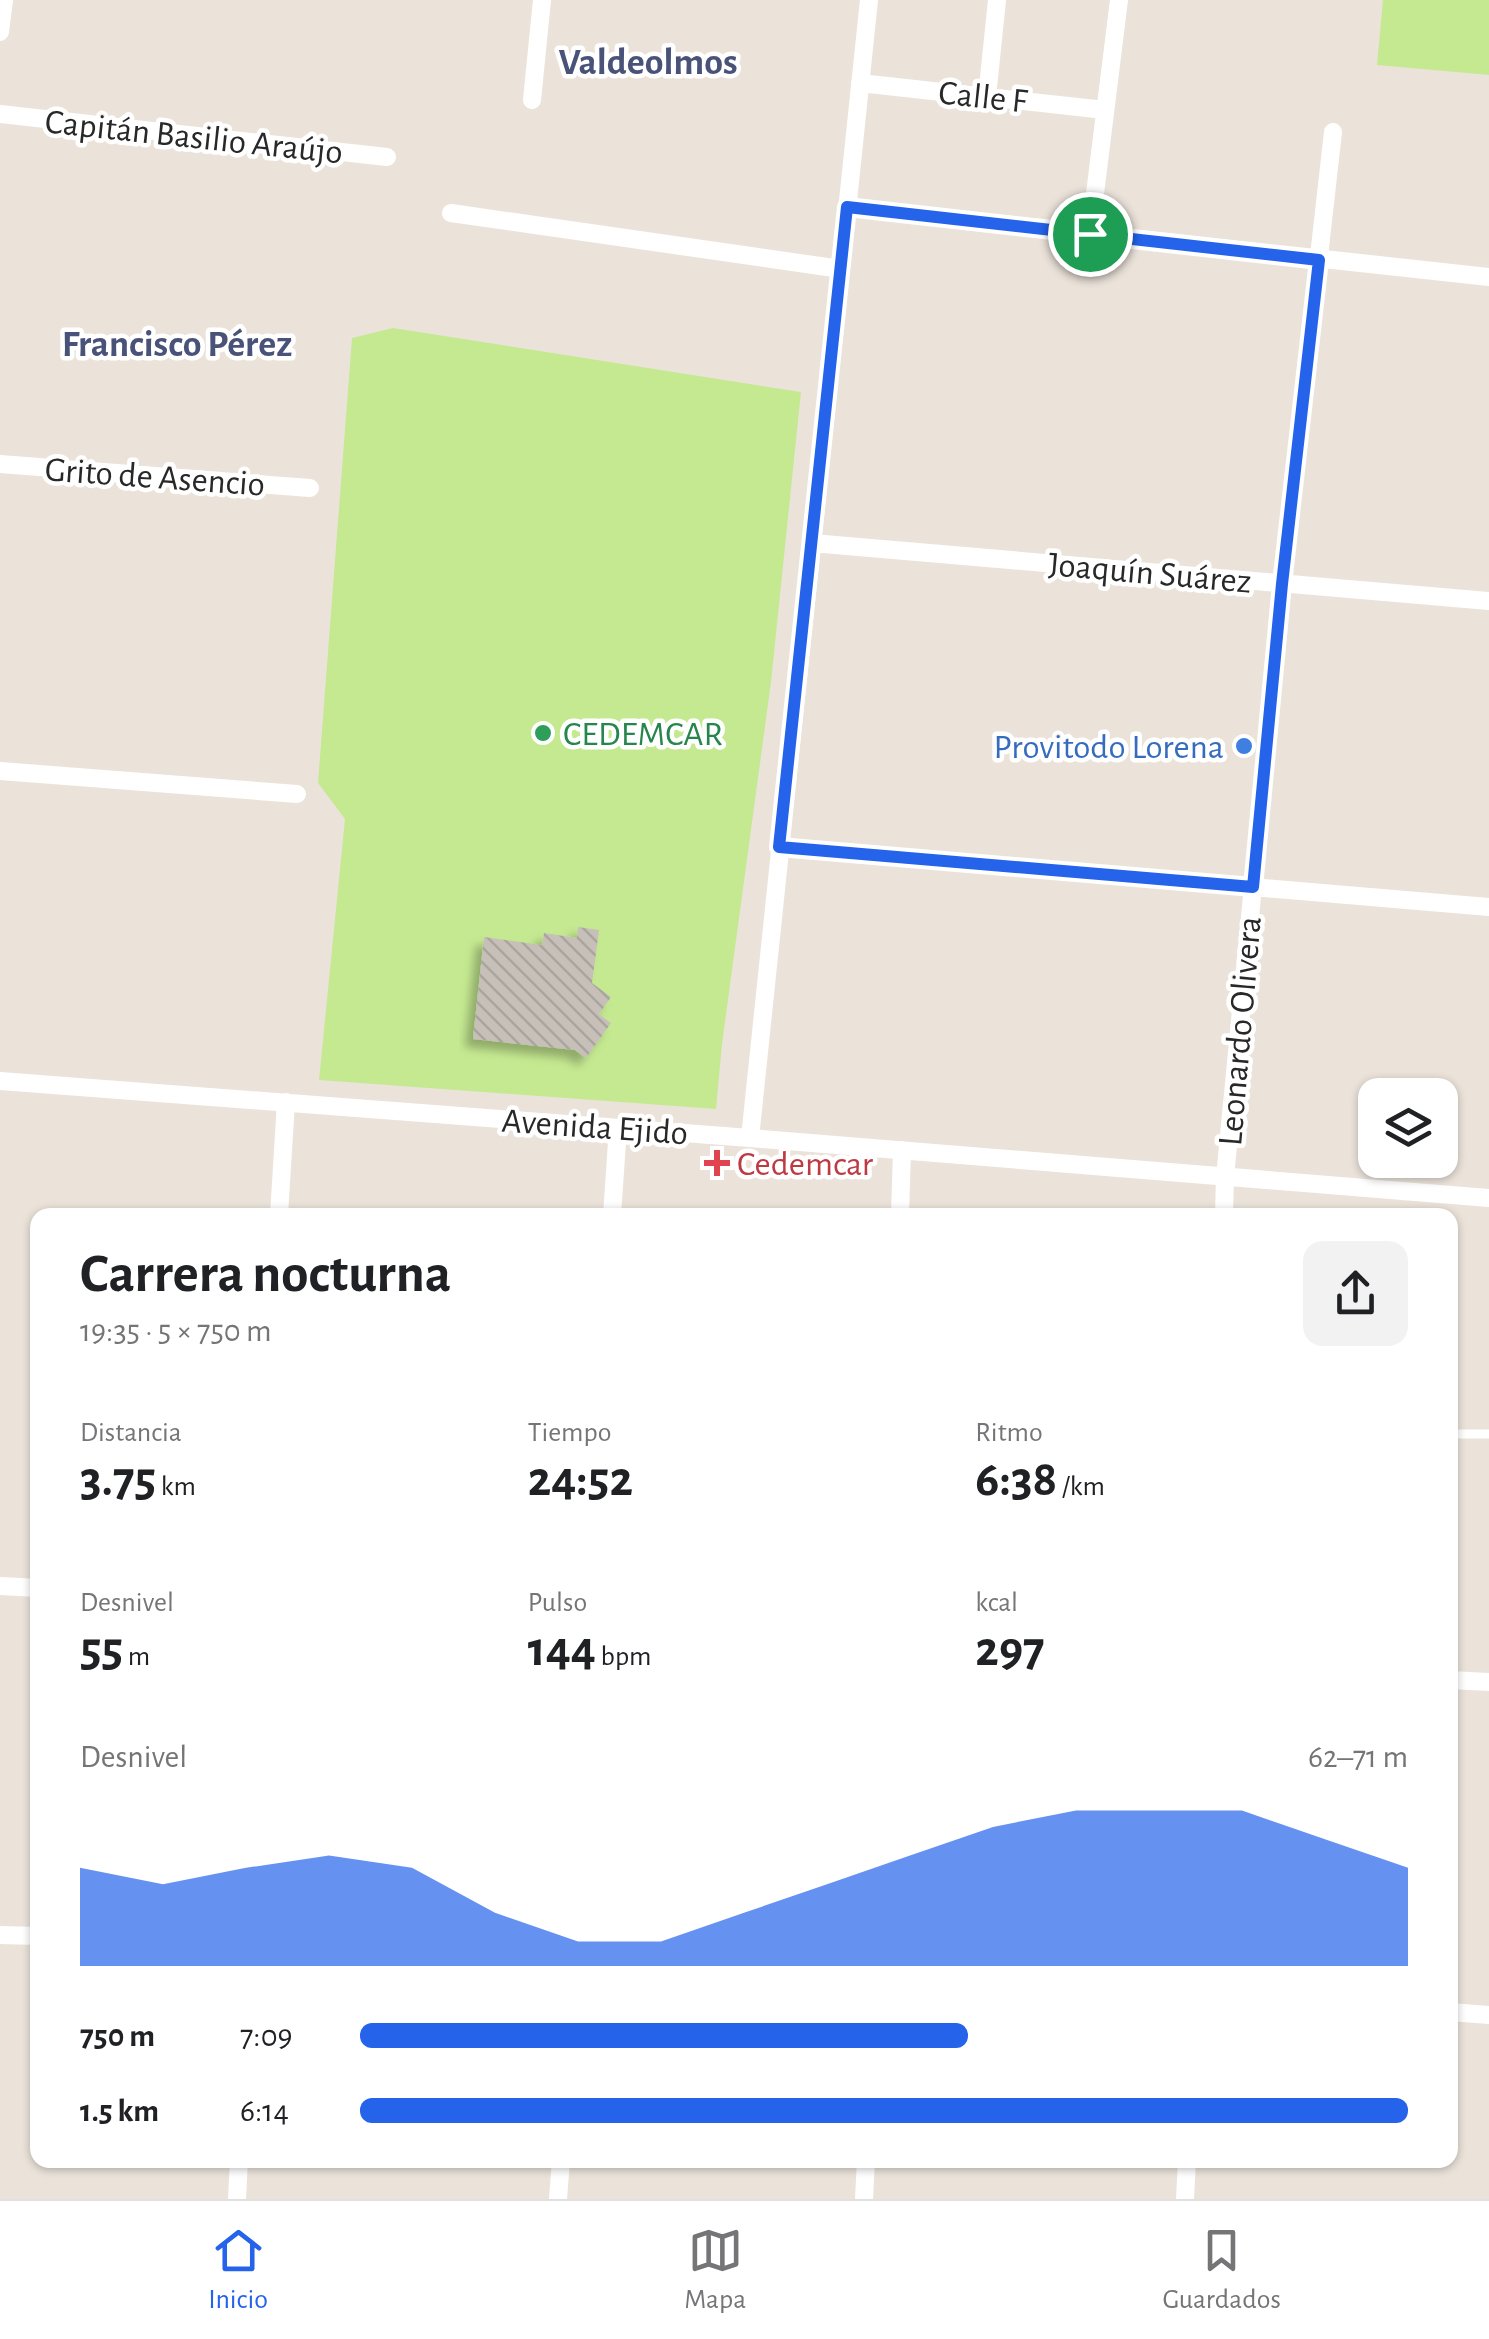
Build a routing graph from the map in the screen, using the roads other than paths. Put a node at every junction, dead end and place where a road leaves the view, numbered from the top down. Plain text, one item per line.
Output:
1 (4, 0) edge
2 (542, 0) edge
3 (869, 0) edge
4 (997, 0) edge
5 (1119, 0) edge
6 (0, 32) edge
7 (860, 83) junction
8 (987, 97) junction
9 (532, 100) dead end
10 (1106, 110) junction
11 (0, 114) edge
12 (1333, 132) dead end
13 (388, 158) dead end
14 (847, 207) junction
15 (452, 213) dead end
16 (1090, 234) junction
17 (1319, 260) junction
18 (841, 269) junction
19 (1489, 277) edge
20 (0, 464) edge
21 (310, 488) dead end
22 (812, 543) junction
23 (1282, 584) junction
24 (1489, 601) edge
25 (0, 771) edge
26 (296, 794) dead end
27 (779, 847) junction
28 (1253, 887) junction
29 (1489, 907) edge
30 (0, 1081) edge
31 (286, 1102) junction
32 (618, 1128) junction
33 (750, 1138) junction
34 (902, 1150) junction
35 (1226, 1177) junction
36 (1489, 1198) edge
37 (279, 1208) edge
38 (612, 1208) edge
39 (900, 1208) edge
40 (1224, 1208) edge
41 (1458, 1434) edge
42 (1489, 1434) edge
43 (0, 1586) edge
44 (30, 1588) edge
45 (1458, 1680) edge
46 (1489, 1682) edge
47 (0, 1934) edge
48 (30, 1936) edge
49 (1458, 2013) edge
50 (1489, 2015) edge
51 (238, 2168) edge
52 (560, 2168) edge
53 (866, 2168) edge
54 (1187, 2168) edge
55 (237, 2199) edge
56 (558, 2199) edge
57 (864, 2199) edge
58 (1185, 2199) edge

1 - 6 street
2 - 9 street
3 - 7 street
4 - 8 street
5 - 10 street
7 - 8 street, Calle F
7 - 14 street
8 - 10 street, Calle F
10 - 16 street
11 - 13 street, Capitán Basilio Araújo
12 - 17 street, Leonardo Olivera
14 - 16 street
14 - 18 street
15 - 18 street
16 - 17 street
17 - 19 street
17 - 23 street, Leonardo Olivera
18 - 22 street
20 - 21 street, Grito de Asencio
22 - 23 street, Joaquín Suárez
22 - 27 street
23 - 24 street, Joaquín Suárez
23 - 28 street, Leonardo Olivera
25 - 26 street
27 - 28 street
27 - 33 street
28 - 29 street
28 - 35 street, Leonardo Olivera
30 - 31 street, Avenida Ejido
31 - 32 street, Avenida Ejido
31 - 37 street
32 - 33 street, Avenida Ejido
32 - 38 street
33 - 34 street, Avenida Ejido
34 - 35 street, Avenida Ejido
34 - 39 street
35 - 36 street, Avenida Ejido
35 - 40 street, Leonardo Olivera
41 - 42 lane
43 - 44 street
45 - 46 street
47 - 48 street
49 - 50 street
51 - 55 street
52 - 56 street
53 - 57 street
54 - 58 street

